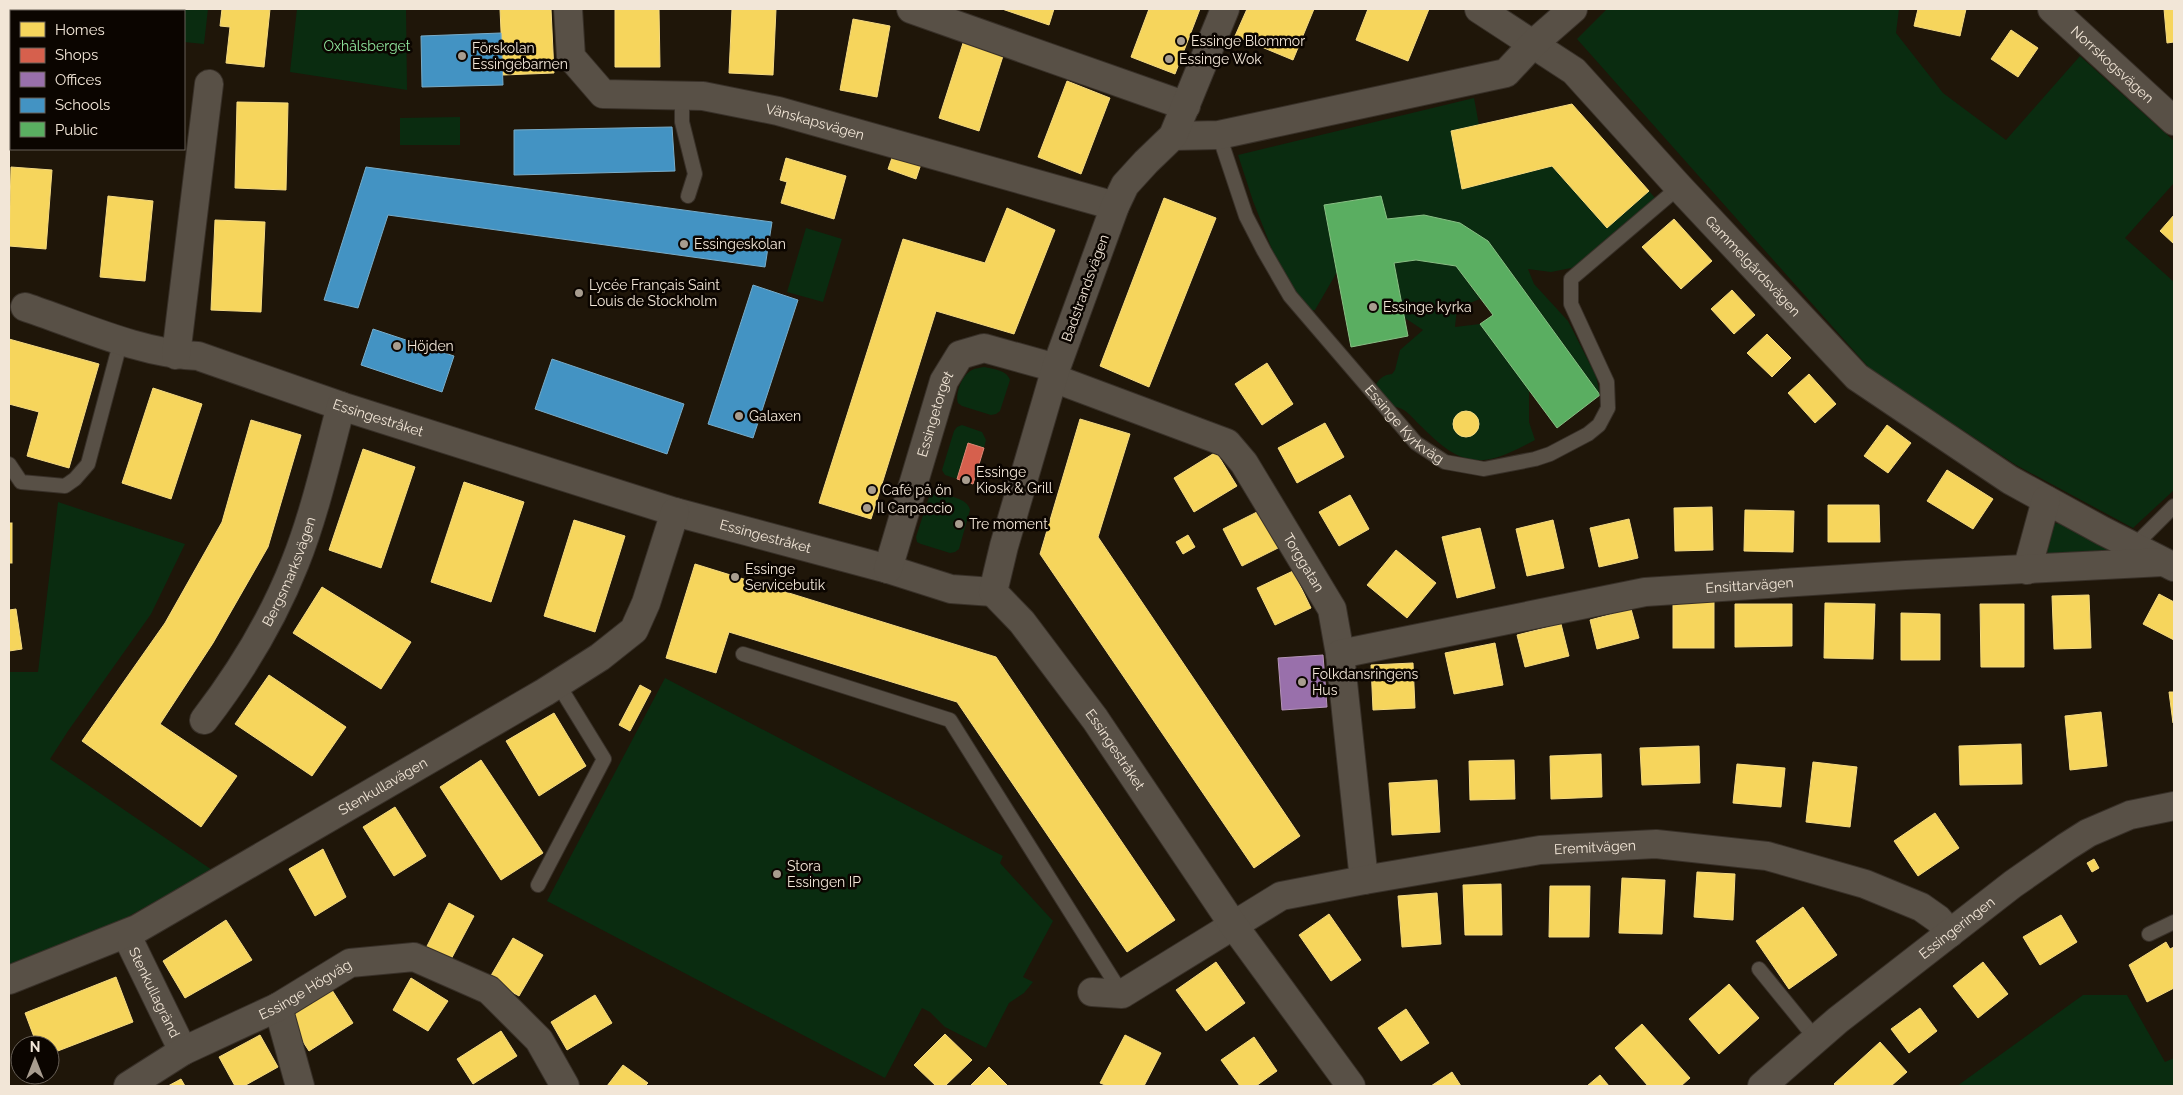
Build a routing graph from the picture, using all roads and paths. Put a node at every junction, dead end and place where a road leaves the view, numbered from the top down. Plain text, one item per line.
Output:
1 (568, 9) edge
2 (910, 9) edge
3 (1225, 9) edge
4 (1479, 9) edge
5 (1573, 9) edge
6 (2052, 9) edge
7 (1533, 44) junction
8 (209, 84) dead end
9 (682, 96) junction
10 (1186, 106) junction
11 (2174, 121) edge
12 (1174, 136) junction
13 (1219, 136) junction
14 (1679, 187) junction
15 (688, 196) dead end
16 (1116, 206) junction
17 (24, 306) dead end
18 (121, 340) junction
19 (176, 355) junction
20 (1054, 373) junction
21 (341, 406) junction
22 (9, 464) edge
23 (2046, 500) junction
24 (2174, 506) edge
25 (675, 512) junction
26 (2133, 547) junction
27 (2169, 565) edge
28 (888, 569) junction
29 (2027, 570) junction
30 (993, 592) junction
31 (743, 654) dead end
32 (1340, 654) junction
33 (558, 684) junction
34 (204, 720) dead end
35 (2174, 806) edge
36 (1364, 880) junction
37 (538, 885) dead end
38 (2174, 922) edge
39 (1234, 926) junction
40 (1950, 932) junction
41 (126, 934) junction
42 (2149, 934) dead end
43 (1759, 970) dead end
44 (9, 980) edge
45 (1092, 992) dead end
46 (1122, 994) junction
47 (278, 1007) junction
48 (1816, 1039) junction
49 (183, 1051) junction
50 (128, 1086) edge
51 (300, 1086) edge
52 (565, 1086) edge
53 (1350, 1086) edge
54 (1762, 1086) edge

1 - 9 street, Vänskapsvägen
2 - 10 street
3 - 10 street, Badstrandsvägen
4 - 7 street, Gammelgårdsvägen
5 - 7 street
6 - 11 street, Norrskogsvägen
7 - 13 street
7 - 14 street, Gammelgårdsvägen
8 - 19 street
9 - 15 lane
9 - 16 street, Vänskapsvägen
10 - 12 street, Badstrandsvägen
12 - 13 street
12 - 16 street, Badstrandsvägen
13 - 14 lane, Essinge Kyrkväg
14 - 23 street, Gammelgårdsvägen
16 - 20 street, Badstrandsvägen
17 - 18 street, Essingestråket
18 - 19 street, Essingestråket
18 - 22 lane
19 - 21 street, Essingestråket
20 - 28 street, Essingetorget
20 - 30 street, Badstrandsvägen
20 - 32 street, Torggatan
21 - 25 street, Essingestråket
21 - 34 street, Bergsmarksvägen
23 - 26 street, Gammelgårdsvägen
23 - 29 street
24 - 26 lane
25 - 28 street, Essingestråket
25 - 33 street, Stenkullavägen
26 - 27 street, Gammelgårdsvägen
27 - 29 street, Ensittarvägen
28 - 30 street, Essingestråket
29 - 32 street, Ensittarvägen
30 - 39 street, Essingestråket
31 - 46 lane
32 - 36 street, Torggatan
33 - 37 lane
33 - 41 street, Stenkullavägen
35 - 40 street, Essingeringen
36 - 39 street, Eremitvägen
36 - 40 street, Eremitvägen
38 - 42 lane
39 - 46 street
39 - 53 street, Essingestråket
40 - 48 street, Essingeringen
41 - 44 street, Stenkullavägen
41 - 49 street, Stenkullagränd
43 - 48 lane
45 - 46 street
47 - 49 street, Essinge Högväg
47 - 51 street
47 - 52 street, Essinge Högväg
48 - 54 street, Essingeringen
49 - 50 street, Essinge Högväg

